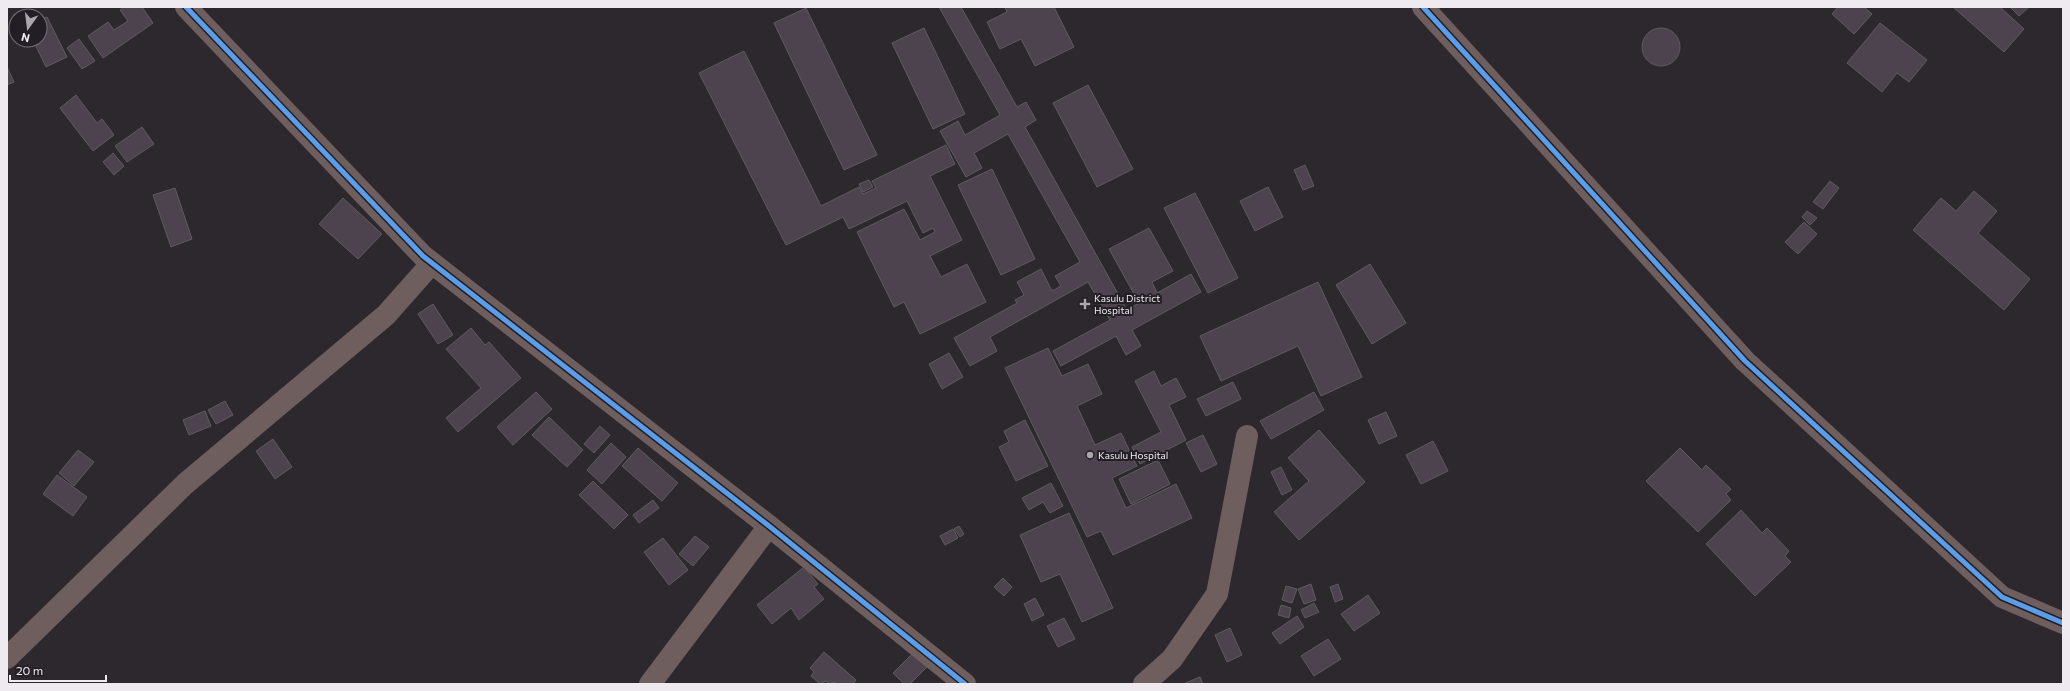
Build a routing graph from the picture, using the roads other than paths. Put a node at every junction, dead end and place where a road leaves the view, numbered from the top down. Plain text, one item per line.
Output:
1 (186, 7) edge
2 (1423, 7) edge
3 (432, 263) junction
4 (1248, 436) dead end
5 (769, 526) junction
6 (2063, 623) edge
7 (7, 658) edge
8 (650, 684) edge
9 (965, 684) edge
10 (1144, 684) edge

1 - 3 street
2 - 6 street
3 - 5 street
3 - 7 street
4 - 10 street
5 - 8 street
5 - 9 street

